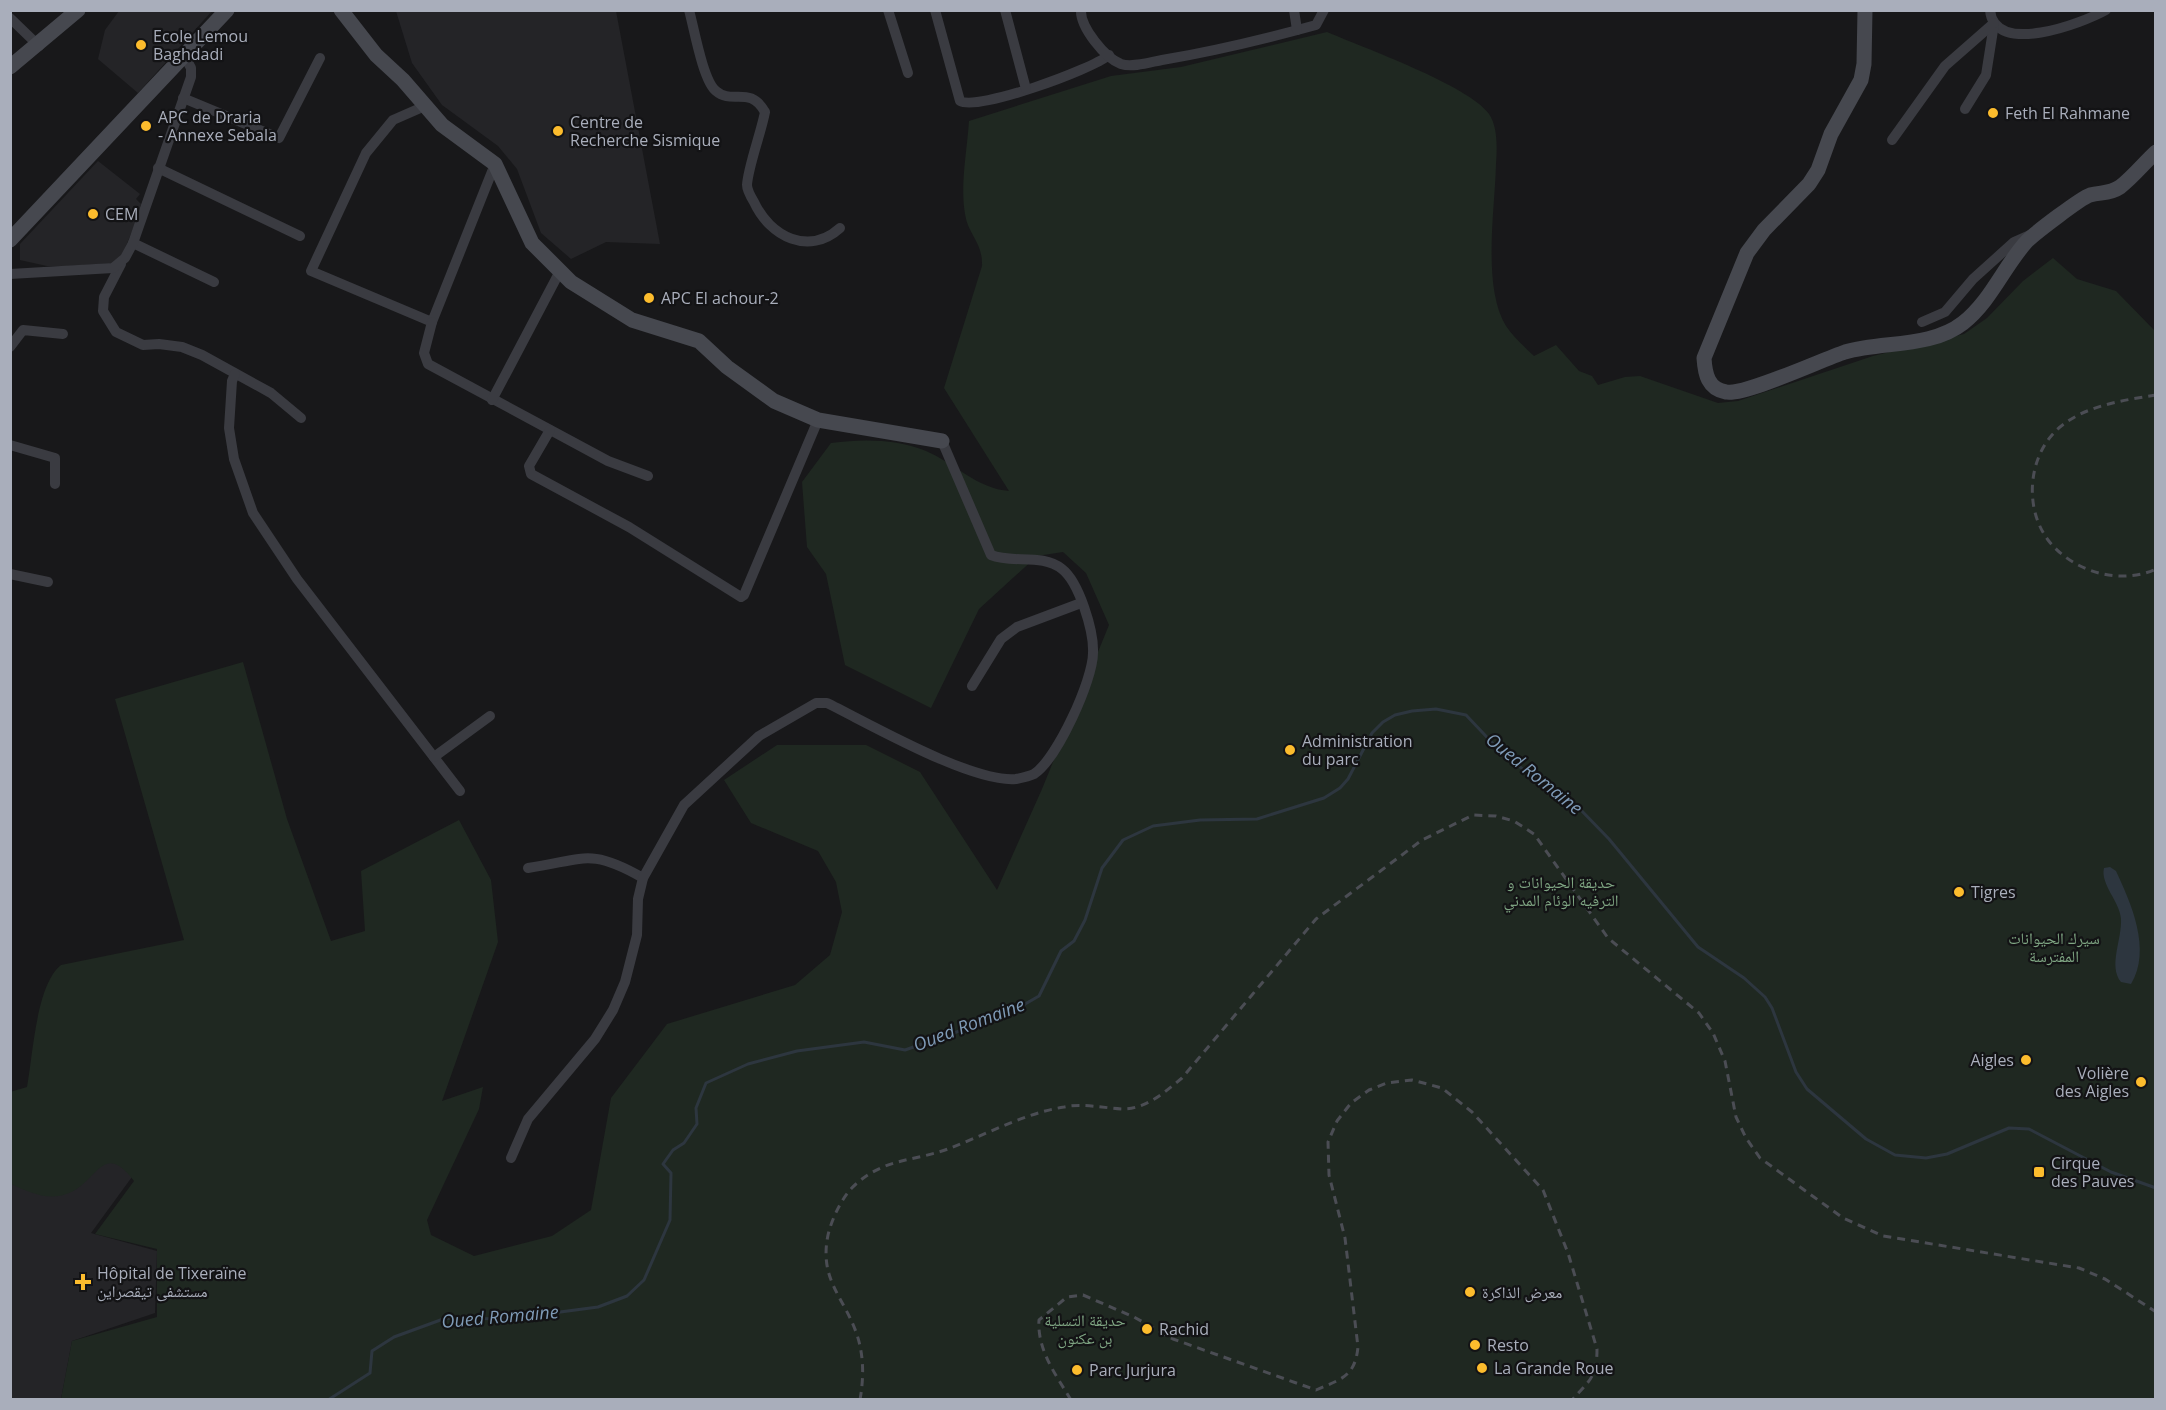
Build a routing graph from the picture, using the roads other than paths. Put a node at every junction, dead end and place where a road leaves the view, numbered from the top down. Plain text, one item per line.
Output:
1 (78, 10) edge
2 (227, 10) edge
3 (341, 10) edge
4 (689, 10) edge
5 (888, 10) edge
6 (935, 10) edge
7 (1005, 10) edge
8 (1081, 10) edge
9 (1294, 10) edge
10 (1324, 10) edge
11 (1865, 10) edge
12 (1990, 10) edge
13 (2106, 10) edge
14 (10, 18) edge
15 (1994, 23) junction
16 (1297, 30) junction
17 (39, 46) junction
18 (1109, 55) junction
19 (185, 57) junction
20 (320, 58) dead end
21 (10, 68) edge
22 (908, 73) dead end
23 (1026, 89) junction
24 (183, 98) junction
25 (425, 106) junction
26 (1965, 110) dead end
27 (1892, 140) dead end
28 (2156, 152) edge
29 (495, 164) junction
30 (158, 168) junction
31 (840, 228) dead end
32 (2037, 233) junction
33 (300, 236) dead end
34 (10, 240) edge
35 (133, 243) junction
36 (125, 258) junction
37 (560, 273) junction
38 (10, 274) edge
39 (214, 282) dead end
40 (432, 322) junction
41 (1922, 322) dead end
42 (63, 334) dead end
43 (10, 347) edge
44 (235, 374) junction
45 (492, 400) junction
46 (301, 418) dead end
47 (818, 420) junction
48 (550, 430) junction
49 (942, 441) joint
50 (10, 445) edge
51 (648, 476) dead end
52 (55, 484) dead end
53 (10, 574) edge
54 (48, 582) dead end
55 (1081, 603) junction
56 (972, 686) dead end
57 (490, 716) dead end
58 (434, 757) junction
59 (460, 791) dead end
60 (528, 868) dead end
61 (643, 878) junction
62 (511, 1158) dead end

1 - 17 street
2 - 19 street
3 - 25 street
4 - 31 street
5 - 22 street
6 - 23 street
7 - 23 street
8 - 18 street
9 - 16 street
10 - 16 street
11 - 32 street
12 - 15 street
13 - 15 street
14 - 17 street
15 - 26 street
15 - 27 street
16 - 18 street
17 - 21 street
18 - 23 street
19 - 24 street
19 - 34 street
20 - 24 street
24 - 30 street
25 - 29 street
25 - 40 street
28 - 32 street
29 - 37 street
29 - 40 street
30 - 33 street
30 - 35 street
32 - 41 street
35 - 36 street
35 - 39 street
36 - 38 street
36 - 44 street
37 - 45 street
37 - 47 street
40 - 45 street
42 - 43 street
44 - 46 street
44 - 58 street
45 - 48 street
47 - 48 street
47 - 49 street
48 - 51 street
49 - 55 street
50 - 52 street
53 - 54 street
55 - 56 street
55 - 61 street
57 - 58 street
58 - 59 street
60 - 61 street
61 - 62 street

